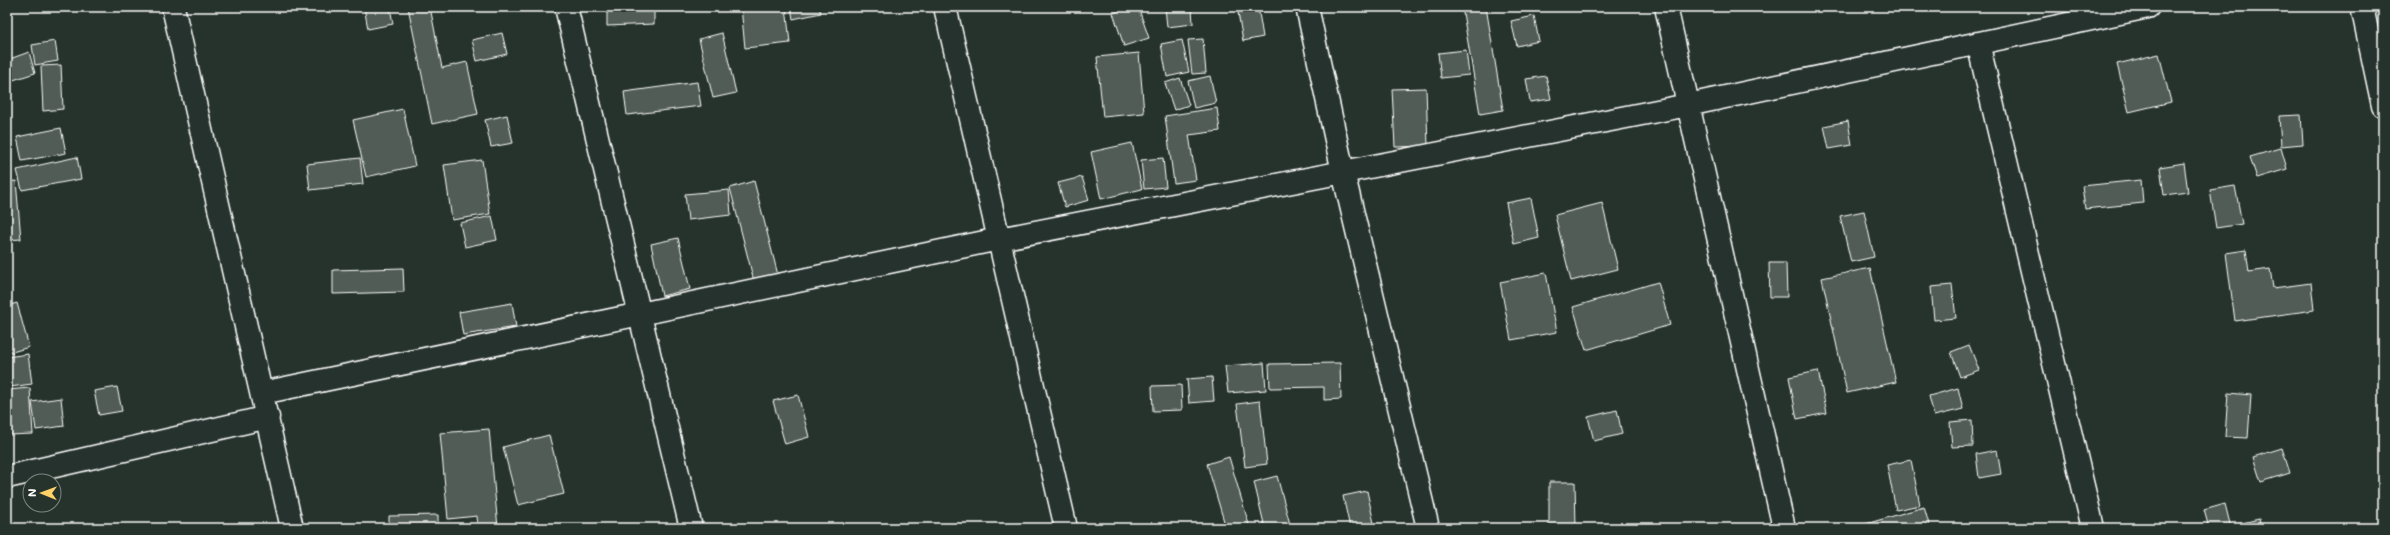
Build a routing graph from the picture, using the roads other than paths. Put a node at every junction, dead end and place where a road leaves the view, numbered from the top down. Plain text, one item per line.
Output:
1 (173, 7) edge
2 (566, 7) edge
3 (945, 7) edge
4 (1307, 7) edge
5 (1666, 7) edge
6 (2148, 7) edge
7 (2362, 7) edge
8 (1978, 43) junction
9 (1688, 105) junction
10 (2383, 106) edge
11 (1343, 172) junction
12 (999, 239) junction
13 (640, 314) junction
14 (262, 393) junction
15 (268, 417) junction
16 (7, 477) edge
17 (292, 528) edge
18 (691, 528) edge
19 (1066, 528) edge
20 (1428, 528) edge
21 (1784, 528) edge
22 (2093, 528) edge

1 - 14 street
2 - 13 street
3 - 12 street
4 - 11 street
5 - 9 street
6 - 8 street
7 - 10 street
8 - 9 street
8 - 22 street
9 - 11 street
9 - 21 street
11 - 12 street
11 - 20 street
12 - 13 street
12 - 19 street
13 - 14 street
13 - 18 street
14 - 15 street
15 - 16 street
15 - 17 street

